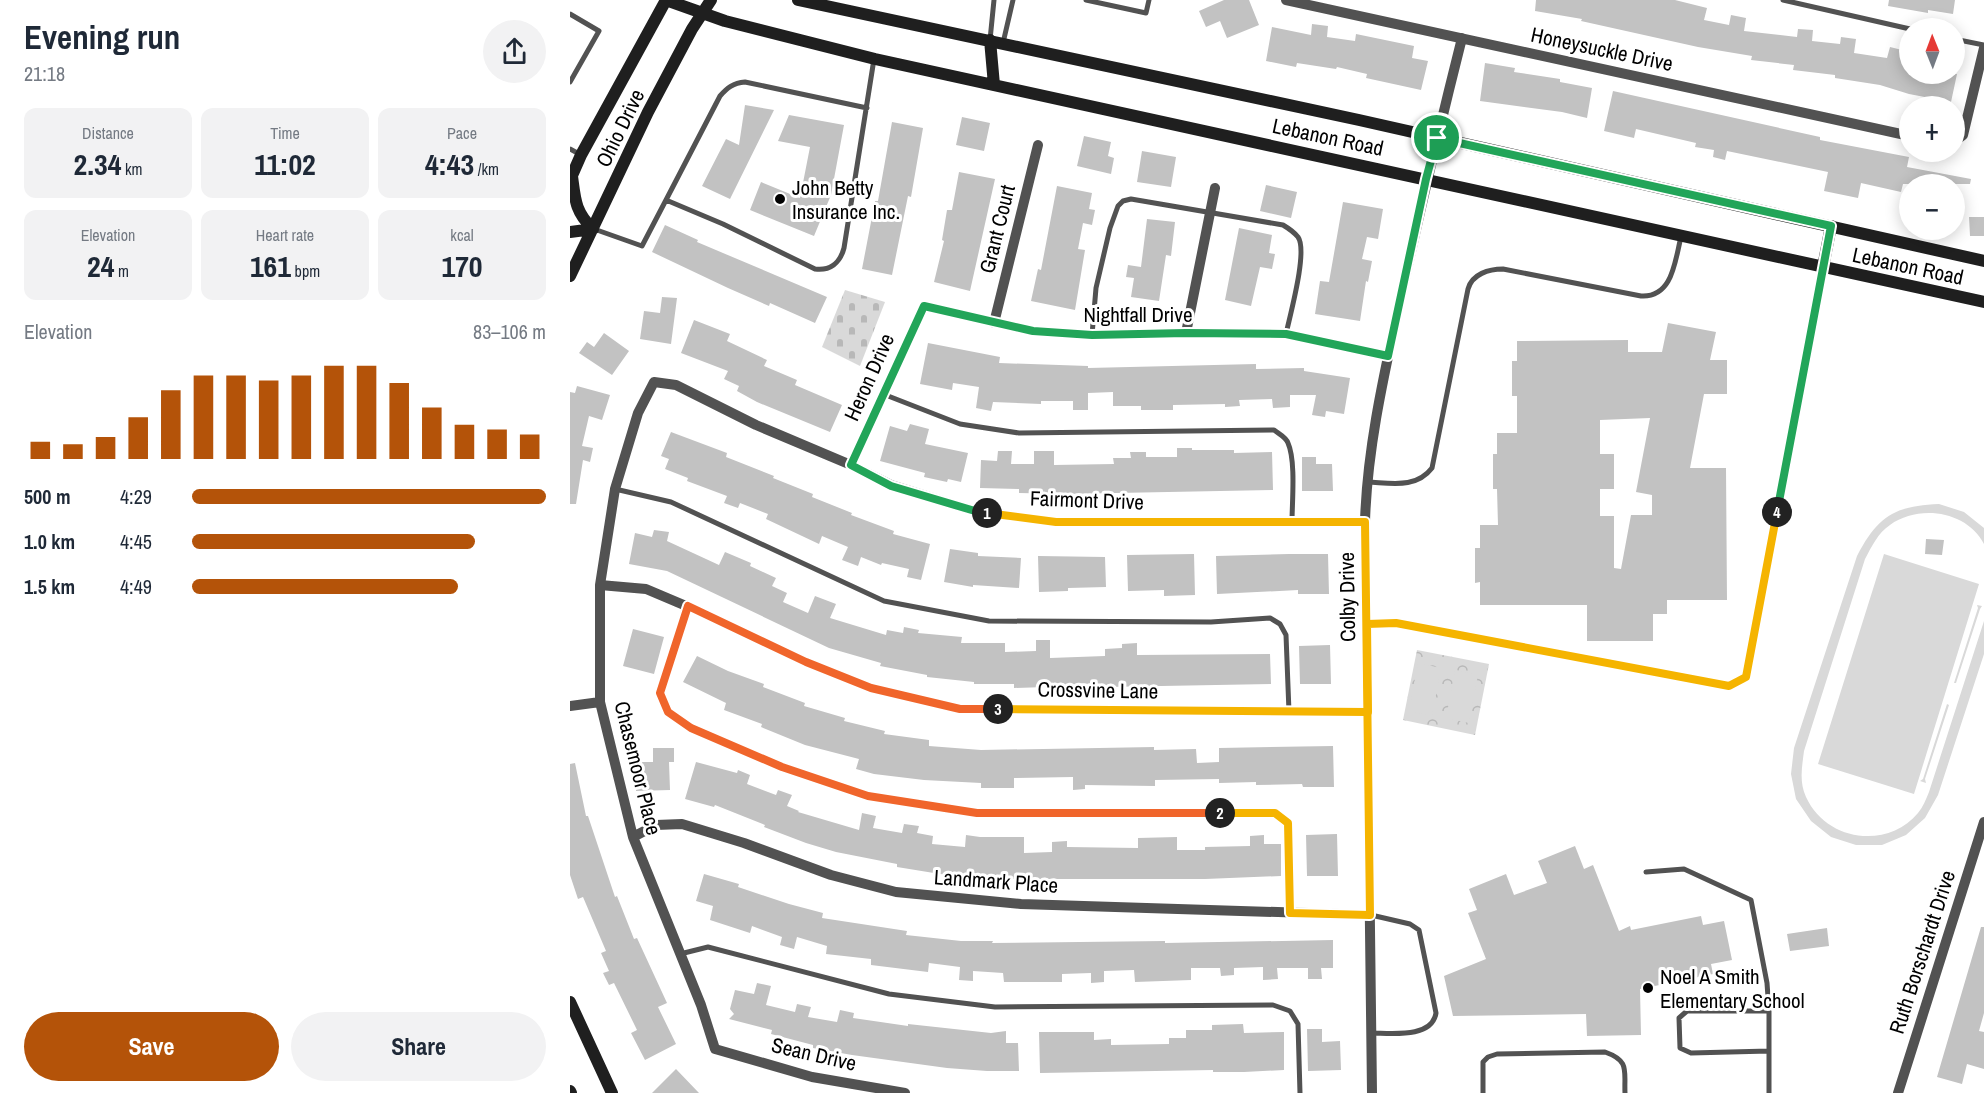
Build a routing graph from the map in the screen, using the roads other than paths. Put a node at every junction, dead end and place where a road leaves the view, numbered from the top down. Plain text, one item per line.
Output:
1 (666, 0) edge
2 (711, 0) edge
3 (798, 0) edge
4 (994, 0) edge
5 (1012, 0) edge
6 (1086, 0) edge
7 (1149, 0) edge
8 (1286, 0) edge
9 (1783, 0) edge
10 (702, 13) junction
11 (570, 14) edge
12 (1899, 26) edge
13 (1462, 38) junction
14 (997, 41) junction
15 (1965, 42) edge
16 (1984, 47) edge
17 (875, 59) junction
18 (570, 82) edge
19 (994, 85) junction
20 (867, 108) junction
21 (1965, 127) edge
22 (1899, 134) edge
23 (1437, 138) junction
24 (1038, 145) dead end
25 (575, 152) edge
26 (571, 178) edge
27 (1426, 179) junction
28 (1215, 188) dead end
29 (666, 200) junction
30 (1210, 212) junction
31 (1831, 226) junction
32 (593, 229) junction
33 (570, 232) edge
34 (1682, 235) junction
35 (1984, 261) edge
36 (1823, 267) junction
37 (570, 276) edge
38 (1984, 302) edge
39 (924, 306) joint
40 (994, 323) junction
41 (1186, 333) junction
42 (1286, 334) junction
43 (1092, 335) junction
44 (1388, 356) junction
45 (654, 382) joint
46 (883, 394) junction
47 (851, 465) junction
48 (1366, 482) junction
49 (615, 489) junction
50 (1292, 522) junction
51 (1365, 522) junction
52 (600, 585) junction
53 (688, 606) junction
54 (1367, 624) junction
55 (600, 702) junction
56 (570, 706) edge
57 (1289, 712) junction
58 (1368, 712) junction
59 (1984, 822) edge
60 (633, 837) junction
61 (1646, 872) dead end
62 (1290, 913) junction
63 (1370, 915) junction
64 (680, 954) junction
65 (570, 1002) edge
66 (1769, 1011) junction
67 (1371, 1033) junction
68 (715, 1048) joint
69 (1769, 1051) junction
70 (612, 1093) edge
71 (905, 1093) edge
72 (1300, 1093) edge
73 (1372, 1093) edge
74 (1483, 1093) edge
75 (1625, 1093) edge
76 (1769, 1093) edge
77 (1898, 1093) edge

1 - 10 main road, Lebanon Road
1 - 25 main road, Ohio Drive
2 - 10 main road, Ohio Drive
3 - 14 main road, Lebanon Road
4 - 14 lane
5 - 14 lane
6 - 7 lane
8 - 13 street, Honeysuckle Drive
9 - 12 lane
10 - 17 main road, Lebanon Road
10 - 32 main road, Ohio Drive
11 - 18 lane
13 - 22 street, Honeysuckle Drive
13 - 23 street, Colby Drive
14 - 19 main road
14 - 23 main road, Lebanon Road
15 - 16 lane
16 - 21 street
17 - 19 main road, Lebanon Road
17 - 20 lane
19 - 27 main road, Lebanon Road
20 - 29 lane
20 - 29 lane
23 - 27 street, Colby Drive
23 - 31 main road, Lebanon Road
24 - 40 street, Grant Court
25 - 26 main road, Ohio Drive
26 - 32 main road
27 - 34 main road, Lebanon Road
27 - 44 street, Colby Drive
28 - 30 street
29 - 32 lane
30 - 41 street
30 - 42 lane
30 - 43 lane
31 - 35 main road, Lebanon Road
31 - 36 main road
32 - 33 main road
32 - 37 main road, Ohio Drive
34 - 36 main road, Lebanon Road
34 - 48 lane
36 - 38 main road, Lebanon Road
36 - 54 lane
39 - 40 street, Nightfall Drive
39 - 46 street, Heron Drive
40 - 43 street, Nightfall Drive
41 - 42 street, Nightfall Drive
41 - 43 street, Nightfall Drive
42 - 44 street, Nightfall Drive
44 - 48 street, Colby Drive
45 - 47 street, Fairmont Drive
45 - 49 street, Chasemoor Place
46 - 47 street, Heron Drive
46 - 50 lane
47 - 50 street, Fairmont Drive
48 - 51 street, Colby Drive
49 - 52 street, Chasemoor Place
49 - 57 lane
50 - 51 street, Fairmont Drive
51 - 54 street, Colby Drive
52 - 53 street, Crossvine Lane
52 - 55 street, Chasemoor Place
53 - 57 street, Crossvine Lane
53 - 62 lane
54 - 58 street, Colby Drive
55 - 56 street
55 - 60 street, Chasemoor Place
57 - 58 street, Crossvine Lane
58 - 63 street, Colby Drive
59 - 77 street, Ruth Borschardt Drive
60 - 62 street, Landmark Place
60 - 64 street, Chasemoor Place
61 - 66 lane
62 - 63 street, Landmark Place
63 - 67 street, Colby Drive
63 - 67 lane
64 - 68 street, Chasemoor Place
64 - 72 lane
65 - 70 main road
66 - 69 lane
66 - 69 lane
67 - 73 street, Colby Drive
68 - 71 street, Sean Drive
69 - 76 lane
74 - 75 lane

